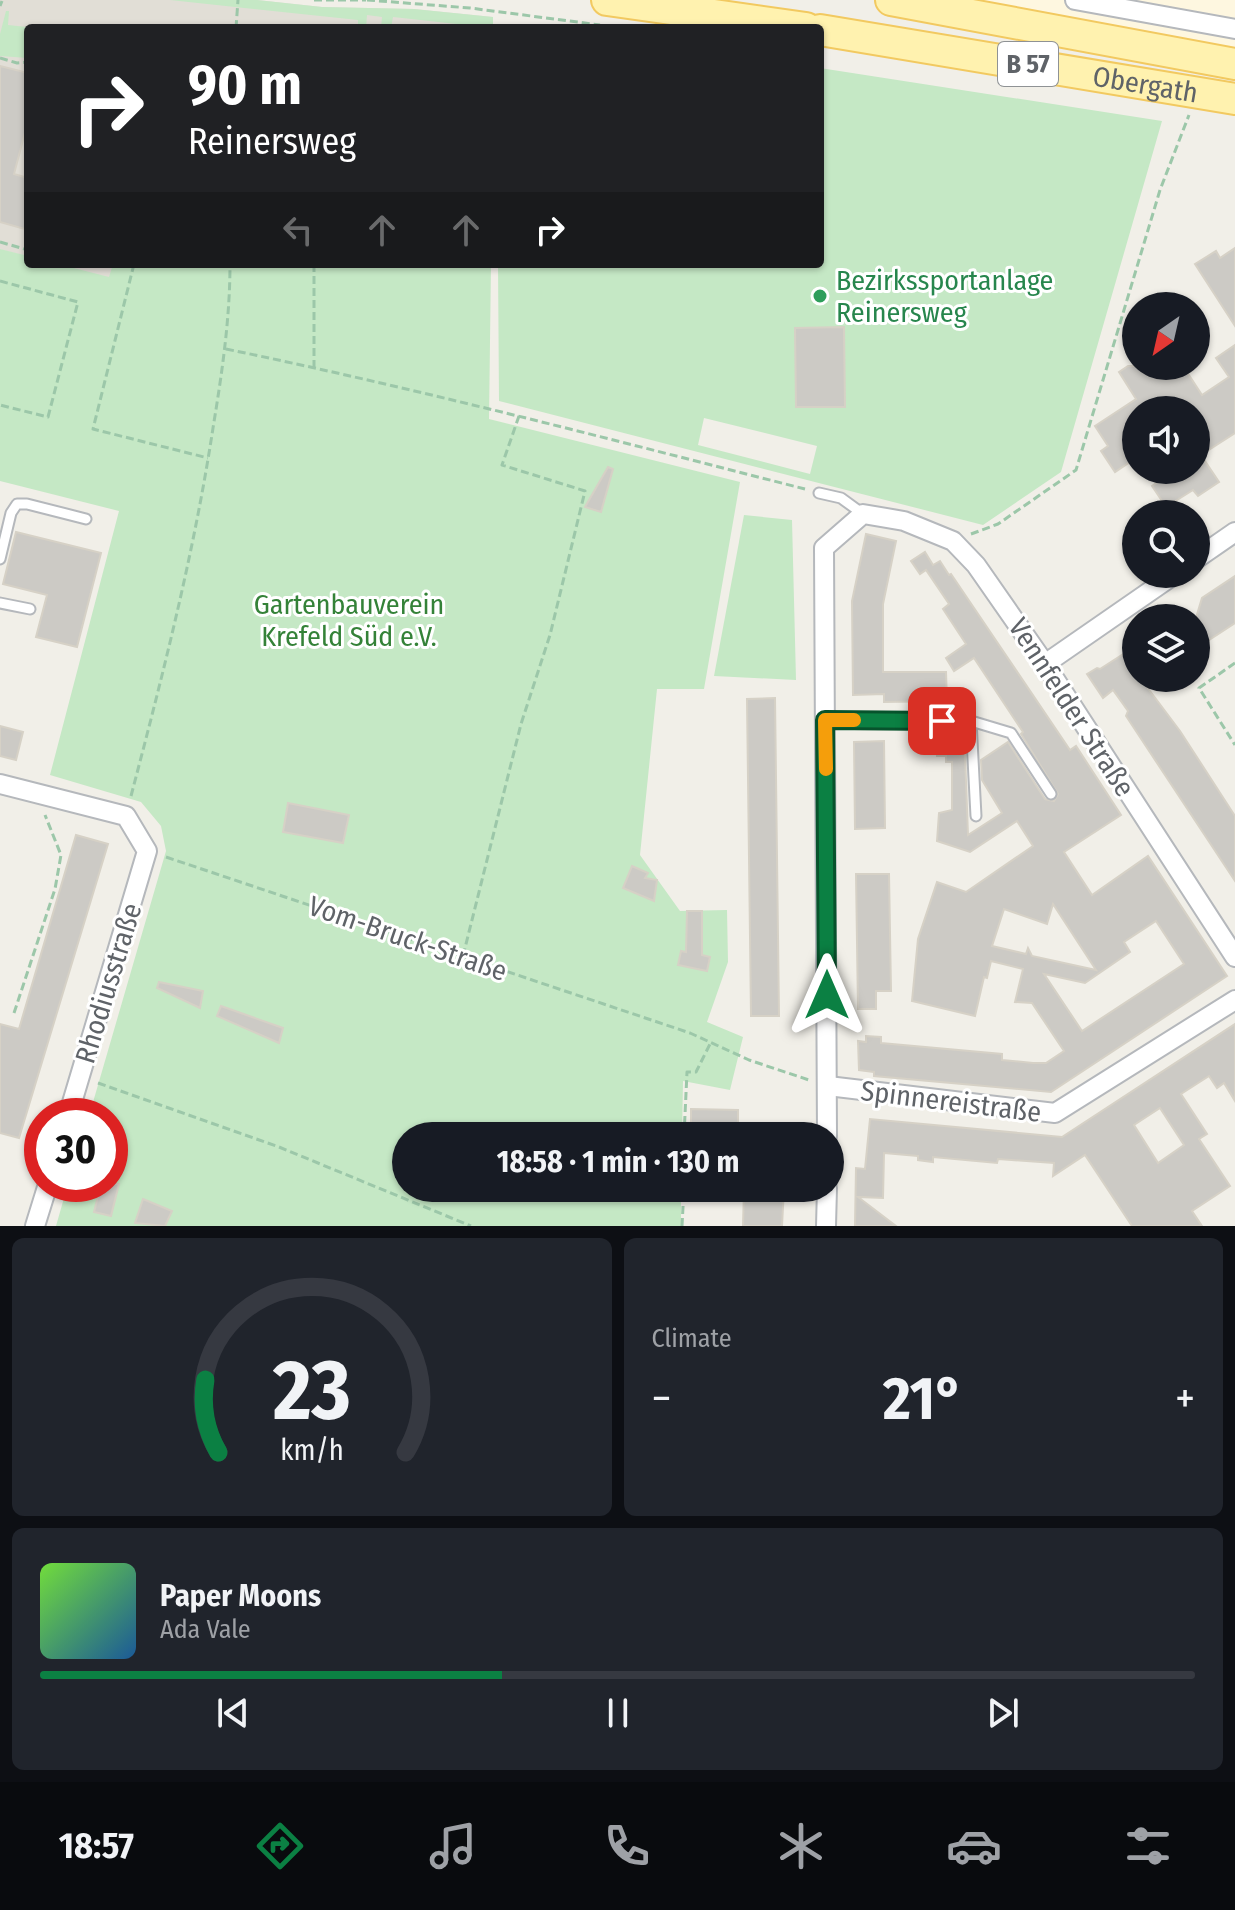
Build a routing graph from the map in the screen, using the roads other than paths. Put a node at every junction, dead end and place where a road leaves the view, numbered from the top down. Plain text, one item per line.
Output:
1 (891, 0) edge
2 (1075, 0) edge
3 (608, 13) edge
4 (753, 24) edge
5 (1235, 29) edge
6 (824, 31) edge
7 (1235, 64) edge
8 (1235, 99) edge
9 (819, 493) road end
10 (863, 514) junction
11 (86, 519) dead end
12 (1235, 532) edge
13 (1210, 549) edge
14 (0, 559) edge
15 (1155, 588) edge
16 (0, 603) edge
17 (30, 609) dead end
18 (1045, 664) junction
19 (825, 720) junction
20 (971, 721) junction
21 (0, 784) edge
22 (1051, 794) dead end
23 (976, 816) dead end
24 (1235, 957) edge
25 (1235, 1000) edge
26 (828, 1086) junction
27 (74, 1098) edge
28 (827, 1122) edge
29 (42, 1202) edge
30 (827, 1202) edge
31 (35, 1226) edge
32 (826, 1226) edge

1 - 7 main road, Obergath / B 57
2 - 5 street
3 - 4 main road
6 - 8 main road, Obergath / B 57
9 - 10 lane
10 - 18 street, Vennfelder Straße
10 - 19 street
11 - 14 lane
12 - 13 street
15 - 18 street
16 - 17 lane
18 - 24 street, Vennfelder Straße
19 - 20 lane
19 - 26 street
20 - 22 lane
20 - 23 lane
21 - 27 street, Rhodiusstraße
25 - 26 street, Spinnereistraße
26 - 28 street
29 - 31 street
30 - 32 street

